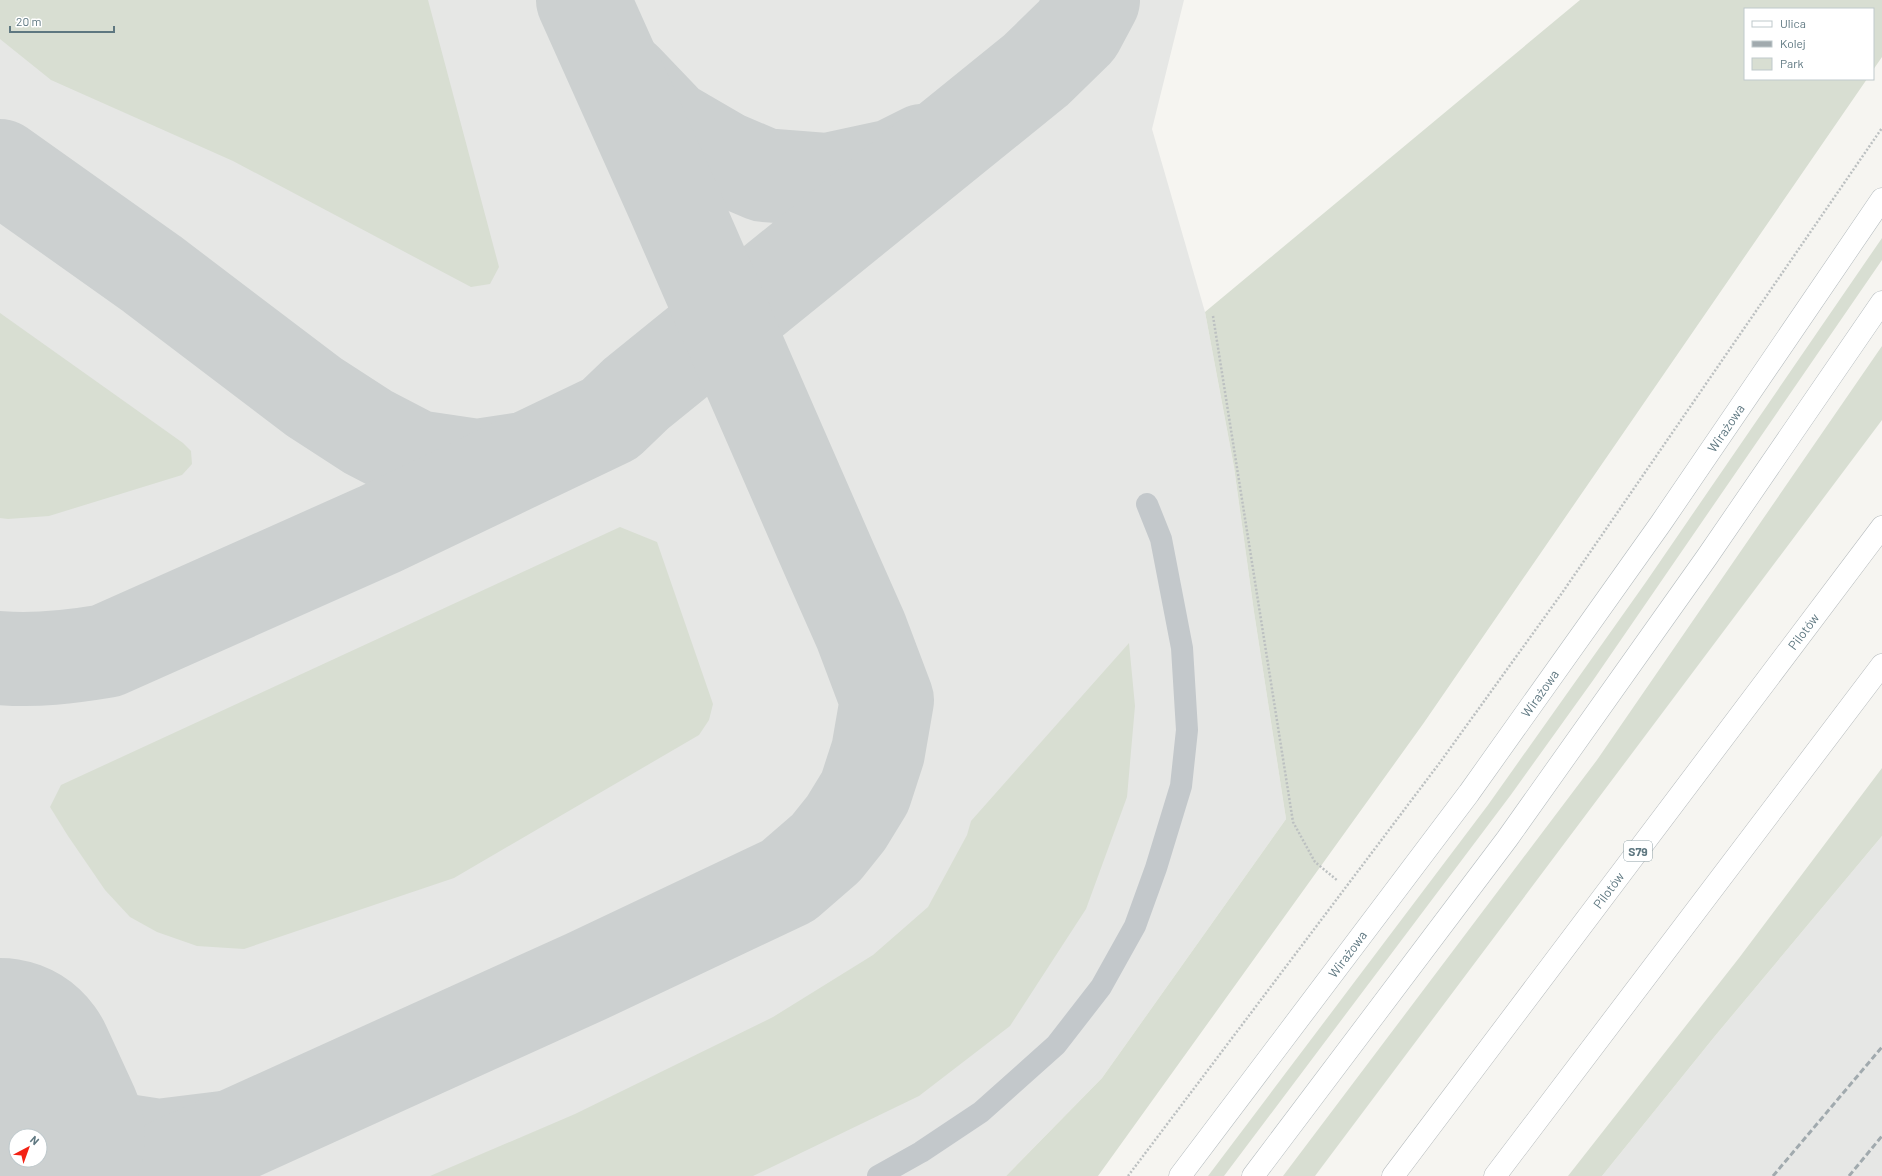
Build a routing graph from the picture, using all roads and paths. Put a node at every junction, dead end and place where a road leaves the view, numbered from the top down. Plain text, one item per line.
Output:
1 (1882, 128) edge
2 (1882, 199) edge
3 (1882, 302) edge
4 (1213, 316) dead end
5 (1147, 504) dead end
6 (1882, 527) edge
7 (1882, 665) edge
8 (1338, 881) dead end
9 (878, 1176) edge
10 (1128, 1176) edge
11 (1180, 1176) edge
12 (1253, 1176) edge
13 (1393, 1176) edge
14 (1494, 1176) edge

1 - 10 path
2 - 11 main road, Wirażowa
3 - 12 main road
4 - 8 path
5 - 9 lane
6 - 13 main road, Pilotów / S79
7 - 14 main road

